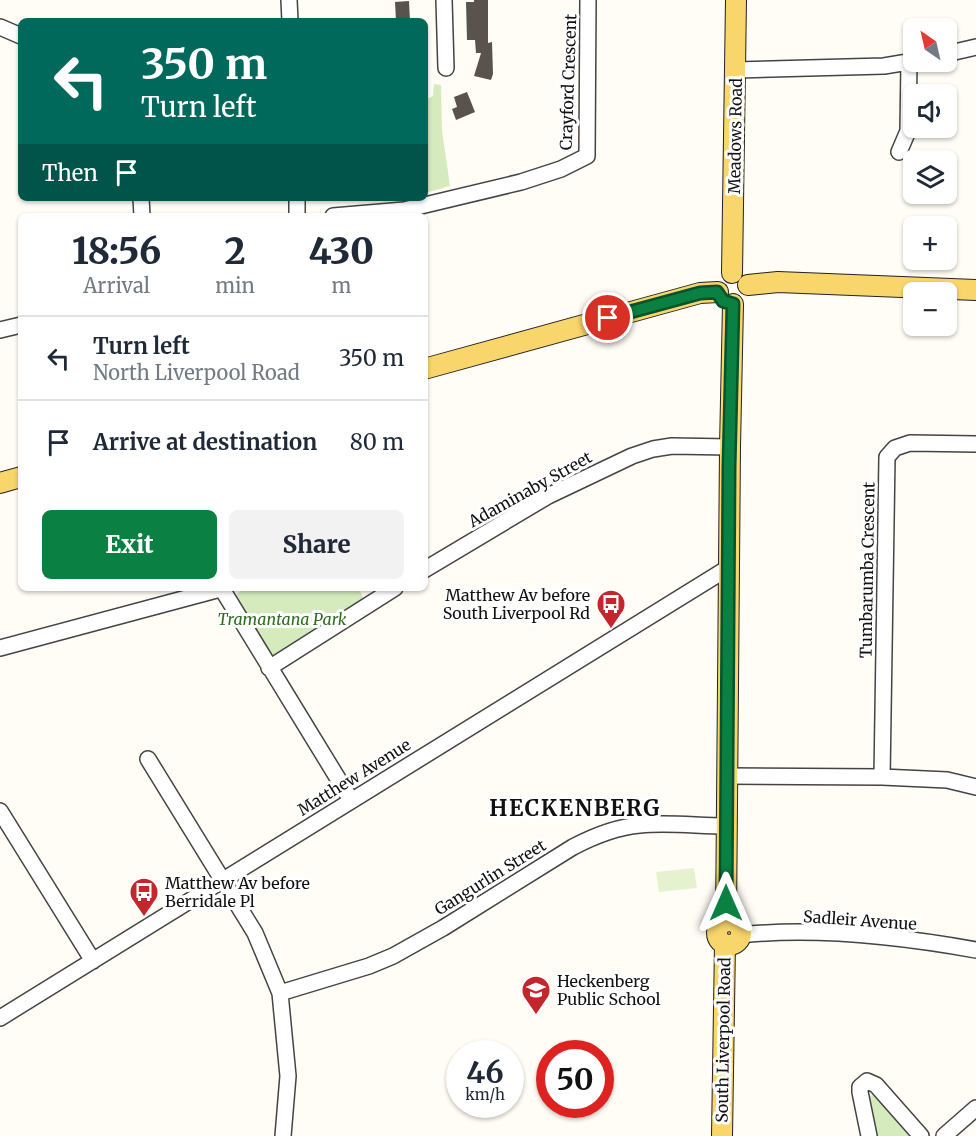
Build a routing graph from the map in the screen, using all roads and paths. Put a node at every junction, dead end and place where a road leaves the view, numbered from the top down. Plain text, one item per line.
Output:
1 (289, 0) edge
2 (444, 0) edge
3 (588, 0) edge
4 (736, 0) edge
5 (290, 18) edge
6 (0, 27) edge
7 (18, 35) edge
8 (976, 47) edge
9 (957, 51) edge
10 (903, 63) edge
11 (446, 69) dead end
12 (736, 70) junction
13 (911, 72) edge
14 (899, 152) dead end
15 (368, 213) edge
16 (732, 273) junction
17 (748, 285) junction
18 (976, 290) edge
19 (717, 292) junction
20 (733, 304) junction
21 (18, 326) edge
22 (0, 330) edge
23 (428, 368) edge
24 (976, 444) edge
25 (730, 447) junction
26 (18, 478) edge
27 (0, 483) edge
28 (428, 568) edge
29 (728, 568) junction
30 (212, 591) edge
31 (225, 591) edge
32 (372, 594) edge
33 (0, 648) edge
34 (269, 668) junction
35 (148, 759) dead end
36 (727, 776) junction
37 (882, 777) junction
38 (976, 787) edge
39 (351, 800) junction
40 (0, 811) edge
41 (726, 826) junction
42 (223, 880) junction
43 (731, 934) junction
44 (976, 950) edge
45 (93, 961) junction
46 (279, 993) junction
47 (0, 1018) edge
48 (976, 1108) edge
49 (283, 1136) edge
50 (722, 1136) edge
51 (869, 1136) edge
52 (921, 1136) edge
53 (944, 1136) edge

1 - 5 street
2 - 11 street
3 - 15 street, Crayford Crescent
4 - 12 main road, Meadows Road
6 - 7 street
8 - 9 street
10 - 12 street
12 - 16 main road, Meadows Road
13 - 14 street
16 - 17 main road
16 - 19 main road
17 - 18 main road
17 - 20 main road
19 - 20 main road
19 - 23 main road
20 - 25 main road, South Liverpool Road
21 - 22 street
24 - 37 street, Tumbarumba Crescent
25 - 28 street, Adaminaby Street
25 - 29 main road, South Liverpool Road
26 - 27 main road
29 - 36 main road, South Liverpool Road
29 - 39 street, Matthew Avenue
30 - 33 street
31 - 34 street
32 - 34 street
34 - 39 street
35 - 42 street
36 - 37 street
36 - 41 main road, South Liverpool Road
37 - 38 street
39 - 42 street, Matthew Avenue
40 - 45 street
41 - 43 main road, South Liverpool Road
41 - 46 street, Gangurlin Street
42 - 45 street, Matthew Avenue
42 - 46 street
43 - 44 street, Sadleir Avenue
43 - 50 main road, South Liverpool Road
45 - 47 street, Matthew Avenue
46 - 49 street
48 - 53 street
51 - 52 street

